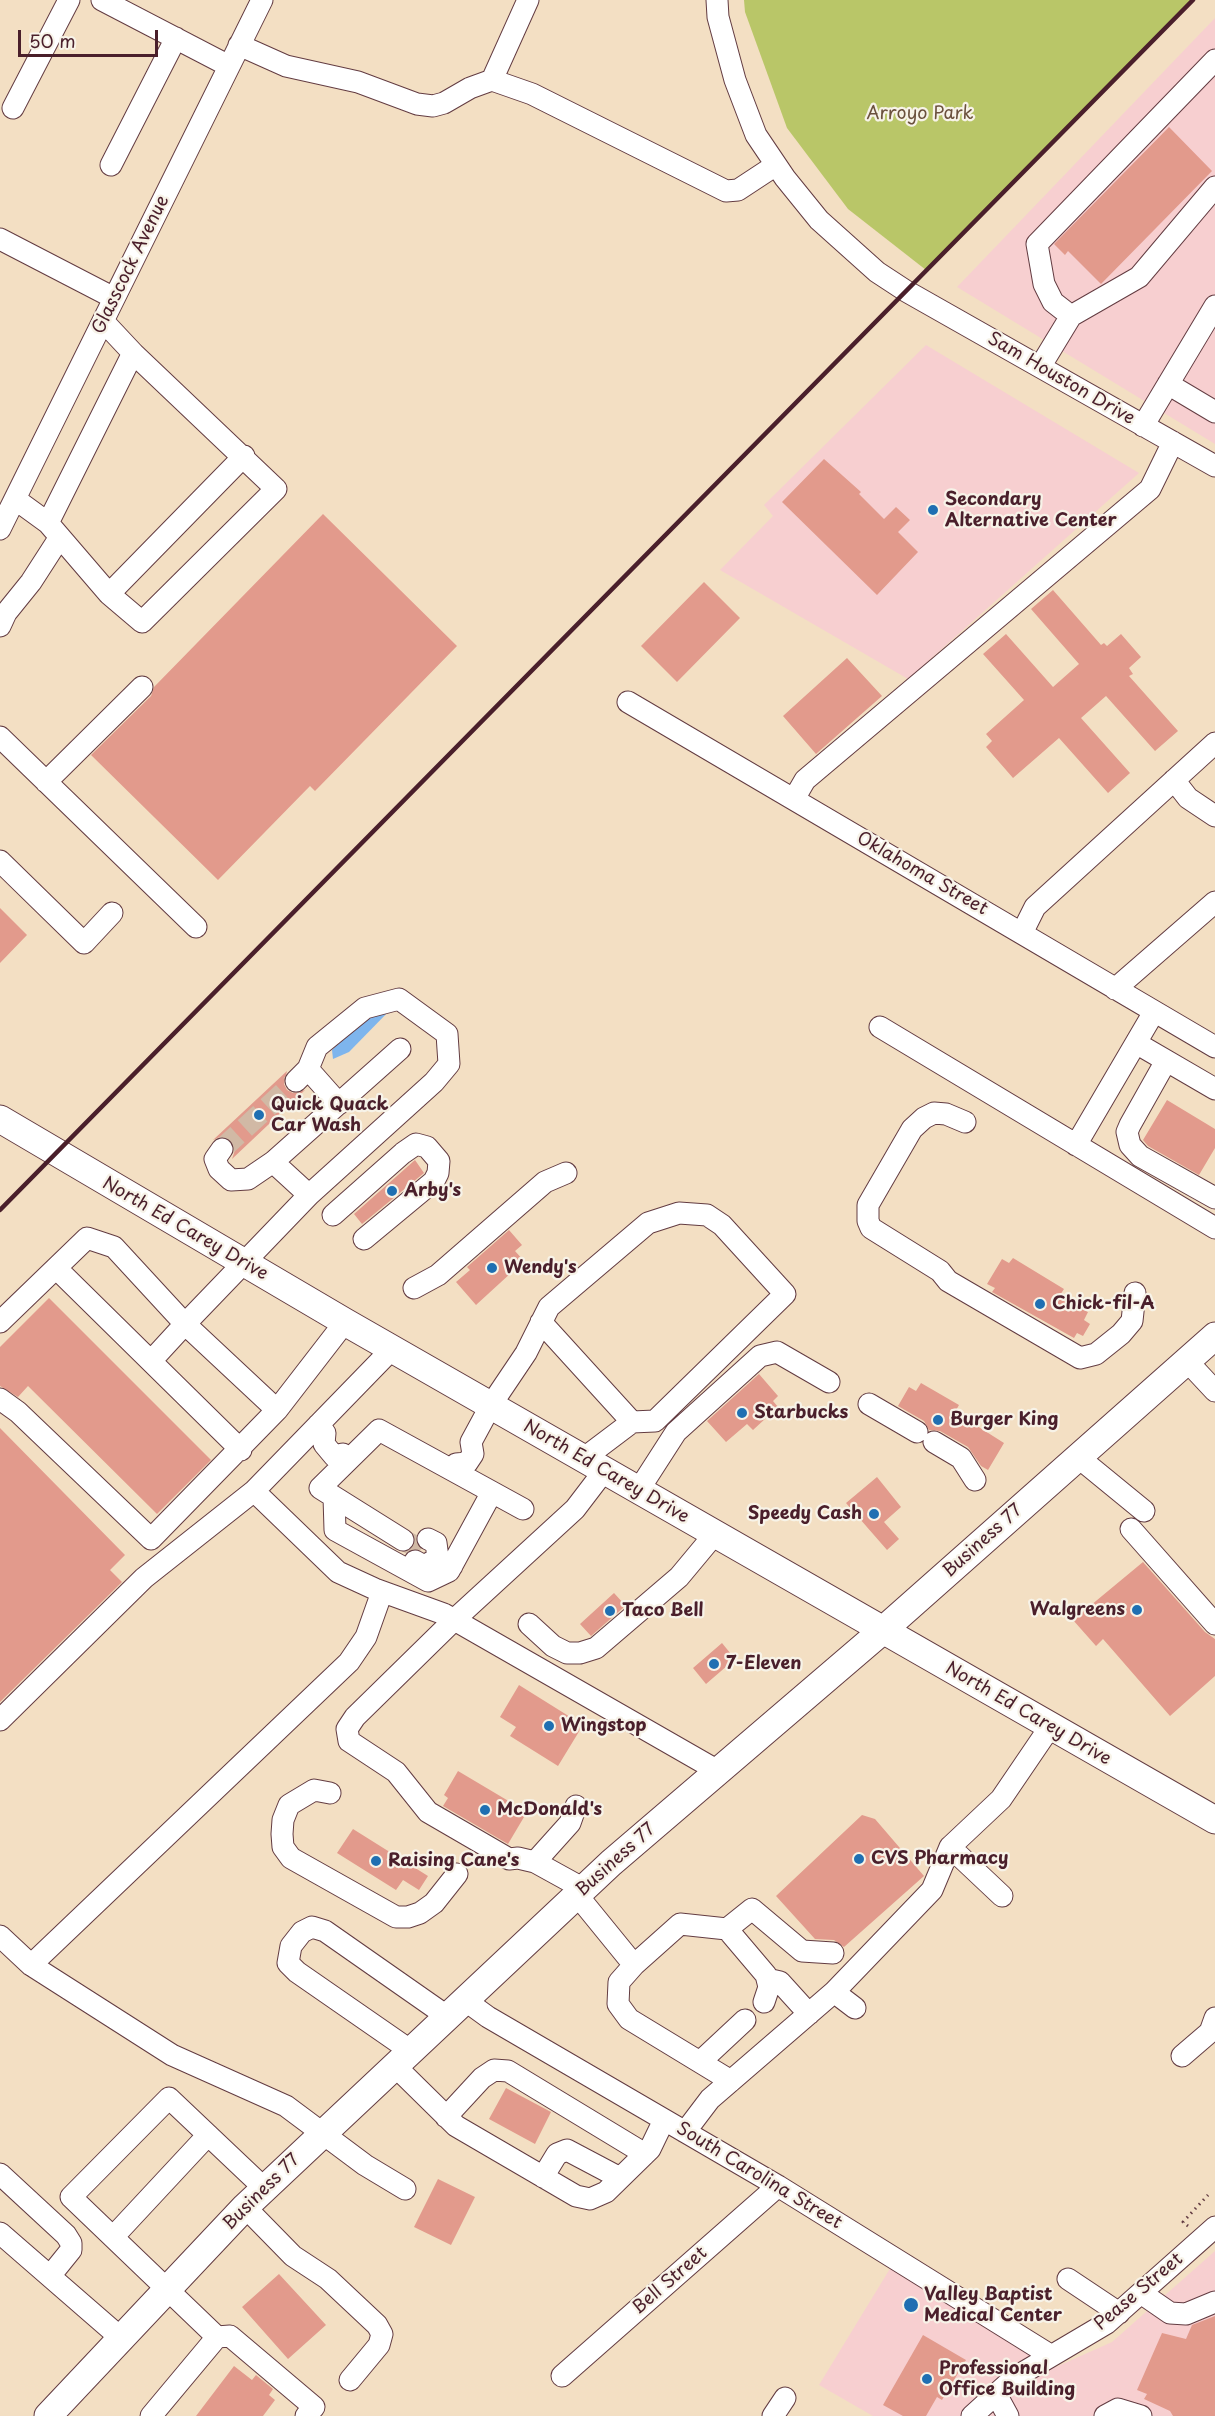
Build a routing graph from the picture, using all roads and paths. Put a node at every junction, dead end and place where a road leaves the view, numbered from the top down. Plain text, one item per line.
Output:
1 (69, 0) edge
2 (102, 0) edge
3 (262, 0) edge
4 (528, 0) edge
5 (717, 0) edge
6 (176, 38) junction
7 (239, 45) junction
8 (1215, 60) edge
9 (229, 66) junction
10 (492, 80) junction
11 (14, 108) dead end
12 (111, 165) dead end
13 (776, 165) junction
14 (1215, 187) edge
15 (0, 239) edge
16 (114, 298) junction
17 (1215, 306) edge
18 (1071, 316) junction
19 (102, 321) junction
20 (1209, 330) edge
21 (133, 353) junction
22 (1040, 367) junction
23 (1168, 384) junction
24 (1215, 412) edge
25 (1143, 426) junction
26 (1173, 442) junction
27 (244, 456) junction
28 (1215, 466) edge
29 (15, 499) junction
30 (0, 530) edge
31 (54, 530) junction
32 (109, 594) junction
33 (0, 626) edge
34 (142, 687) dead end
35 (628, 702) dead end
36 (0, 737) edge
37 (1215, 743) edge
38 (1174, 780) junction
39 (46, 782) junction
40 (794, 799) junction
41 (1215, 816) edge
42 (4, 870) edge
43 (1215, 902) edge
44 (112, 913) dead end
45 (196, 927) dead end
46 (1022, 933) junction
47 (1115, 989) junction
48 (1154, 1012) junction
49 (880, 1028) dead end
50 (1136, 1043) junction
51 (1215, 1047) edge
52 (400, 1049) dead end
53 (1166, 1060) junction
54 (1215, 1089) edge
55 (339, 1104) junction
56 (0, 1119) edge
57 (965, 1122) dead end
58 (1076, 1145) junction
59 (222, 1149) dead end
60 (273, 1162) junction
61 (566, 1173) dead end
62 (309, 1195) junction
63 (1215, 1198) edge
64 (333, 1215) dead end
65 (1213, 1223) edge
66 (364, 1239) dead end
67 (242, 1262) junction
68 (56, 1268) junction
69 (414, 1288) dead end
70 (1135, 1293) dead end
71 (0, 1322) edge
72 (345, 1322) junction
73 (541, 1322) junction
74 (185, 1324) junction
75 (1215, 1336) edge
76 (392, 1349) junction
77 (1187, 1361) junction
78 (151, 1362) junction
79 (830, 1382) dead end
80 (1215, 1391) edge
81 (0, 1399) edge
82 (869, 1404) dead end
83 (491, 1406) junction
84 (277, 1410) junction
85 (632, 1422) junction
86 (321, 1429) junction
87 (241, 1450) junction
88 (346, 1457) junction
89 (1078, 1457) junction
90 (593, 1465) junction
91 (454, 1467) junction
92 (975, 1480) dead end
93 (254, 1491) junction
94 (638, 1491) junction
95 (492, 1492) junction
96 (335, 1499) junction
97 (523, 1509) dead end
98 (1144, 1511) dead end
99 (1131, 1529) dead end
100 (714, 1535) junction
101 (420, 1549) junction
102 (382, 1592) junction
103 (454, 1620) junction
104 (529, 1624) dead end
105 (1215, 1624) edge
106 (882, 1630) junction
107 (0, 1720) edge
108 (1050, 1727) junction
109 (718, 1770) junction
110 (330, 1793) dead end
111 (576, 1806) dead end
112 (1215, 1820) edge
113 (950, 1847) junction
114 (526, 1860) junction
115 (457, 1874) dead end
116 (581, 1892) junction
117 (1002, 1896) dead end
118 (727, 1929) junction
119 (0, 1936) edge
120 (871, 1951) junction
121 (31, 1965) junction
122 (634, 1965) junction
123 (767, 1979) junction
124 (834, 1992) junction
125 (764, 2002) dead end
126 (855, 2008) dead end
127 (458, 2009) junction
128 (809, 2014) junction
129 (1215, 2018) edge
130 (745, 2020) dead end
131 (1182, 2056) dead end
132 (403, 2059) junction
133 (700, 2062) junction
134 (731, 2081) junction
135 (446, 2117) junction
136 (664, 2120) junction
137 (323, 2131) junction
138 (685, 2132) junction
139 (208, 2135) junction
140 (645, 2154) junction
141 (0, 2174) edge
142 (543, 2177) junction
143 (620, 2178) junction
144 (778, 2186) junction
145 (405, 2189) dead end
146 (255, 2197) junction
147 (1215, 2227) edge
148 (0, 2232) edge
149 (114, 2236) junction
150 (50, 2276) junction
151 (1068, 2279) dead end
152 (169, 2290) junction
153 (1141, 2294) junction
154 (1215, 2302) edge
155 (1119, 2313) junction
156 (217, 2337) junction
157 (122, 2339) junction
158 (1050, 2355) junction
159 (562, 2376) dead end
160 (350, 2380) dead end
161 (996, 2394) junction
162 (785, 2398) dead end
163 (51, 2415) edge
164 (975, 2415) edge
165 (152, 2416) edge
166 (306, 2416) edge
167 (773, 2416) edge
168 (1008, 2416) edge
169 (1105, 2416) edge
170 (1141, 2416) edge

1 - 11 street
2 - 6 street
3 - 7 street, Glasscock Avenue
4 - 10 street
5 - 13 street, Sam Houston Drive
6 - 9 street
6 - 12 street
7 - 9 street, Glasscock Avenue
7 - 10 street
8 - 18 street
9 - 16 street, Glasscock Avenue
10 - 13 street
13 - 22 street, Sam Houston Drive
14 - 18 street
15 - 16 street
16 - 19 street, Glasscock Avenue
17 - 20 street
18 - 22 street
19 - 21 street
19 - 29 street, Glasscock Avenue
20 - 23 street
21 - 27 street
21 - 31 street
22 - 25 street, Sam Houston Drive
23 - 24 street
23 - 25 street
25 - 26 street, Sam Houston Drive
26 - 28 street, Sam Houston Drive
26 - 40 street
27 - 32 street
27 - 32 street
29 - 30 street, Glasscock Avenue
29 - 31 street
31 - 32 street
31 - 33 street
34 - 39 street
35 - 40 street, Oklahoma Street
36 - 39 street
37 - 38 street
38 - 41 street
38 - 46 street
39 - 45 street
40 - 46 street, Oklahoma Street
42 - 44 street
43 - 47 street
46 - 47 street, Oklahoma Street
47 - 48 street, Oklahoma Street
48 - 50 street
48 - 51 street, Oklahoma Street
49 - 58 street
50 - 53 street
50 - 58 street
52 - 55 street
53 - 54 street
53 - 63 street
55 - 60 street
55 - 62 street
56 - 67 main road, North Ed Carey Drive
57 - 70 street
58 - 65 street
59 - 60 street
60 - 62 street
61 - 69 street
62 - 67 street
64 - 66 street
67 - 72 main road, North Ed Carey Drive
67 - 74 street
68 - 71 street
68 - 74 street
68 - 78 street
72 - 76 main road, North Ed Carey Drive
72 - 84 street
73 - 83 street
73 - 85 street
73 - 85 street
74 - 78 street
74 - 84 street
75 - 77 main road, Business 77
76 - 83 main road, North Ed Carey Drive
76 - 86 street
77 - 80 street
77 - 89 main road, Business 77
78 - 87 street
79 - 94 street
81 - 87 street
82 - 92 street
83 - 90 main road, North Ed Carey Drive
83 - 91 street
84 - 87 street
85 - 90 street
86 - 88 street
86 - 93 street
88 - 91 street
88 - 96 street
89 - 98 street
89 - 106 main road, Business 77
90 - 94 main road, North Ed Carey Drive
90 - 103 street
91 - 95 street
93 - 102 street
93 - 107 street
94 - 100 main road, North Ed Carey Drive
95 - 97 street
95 - 101 street
96 - 101 street
96 - 101 street
99 - 105 street
100 - 104 street
100 - 106 main road, North Ed Carey Drive
102 - 103 street
102 - 121 street
103 - 109 street
103 - 114 street
106 - 108 main road, North Ed Carey Drive
106 - 109 main road, Business 77
108 - 112 main road, North Ed Carey Drive
108 - 113 street
109 - 116 main road, Business 77
110 - 115 street
111 - 114 street
113 - 117 street
113 - 120 street
114 - 116 street
116 - 122 street
116 - 127 main road, Business 77
118 - 120 street
118 - 122 street
118 - 123 street
119 - 121 street
120 - 124 street
121 - 137 street
122 - 133 street
123 - 125 street
123 - 128 street
124 - 126 street
124 - 128 street
127 - 132 main road, Business 77
127 - 132 street, South Carolina Street
127 - 136 street, South Carolina Street
128 - 134 street
129 - 131 street
130 - 133 street
132 - 135 street
132 - 137 main road, Business 77
133 - 134 street
134 - 138 street
135 - 140 street
135 - 142 street
136 - 138 street, South Carolina Street
136 - 140 street
137 - 145 street
137 - 146 main road, Business 77
138 - 144 street, South Carolina Street
139 - 146 street
139 - 149 street
139 - 149 street
140 - 143 street
141 - 150 street
142 - 143 street
142 - 143 street
144 - 158 street, South Carolina Street
144 - 159 street, Bell Street
146 - 152 main road, Business 77
146 - 160 street
147 - 153 street, Pease Street
148 - 150 street
149 - 152 street
150 - 157 street
151 - 155 street
152 - 156 street
152 - 157 main road, Business 77
153 - 154 street
153 - 155 street, Pease Street
155 - 158 street, Pease Street
156 - 165 street
156 - 166 street
157 - 163 main road, Business 77
158 - 161 street, Pease Street
161 - 164 street, Pease Street
161 - 168 street
162 - 167 street
169 - 170 street

